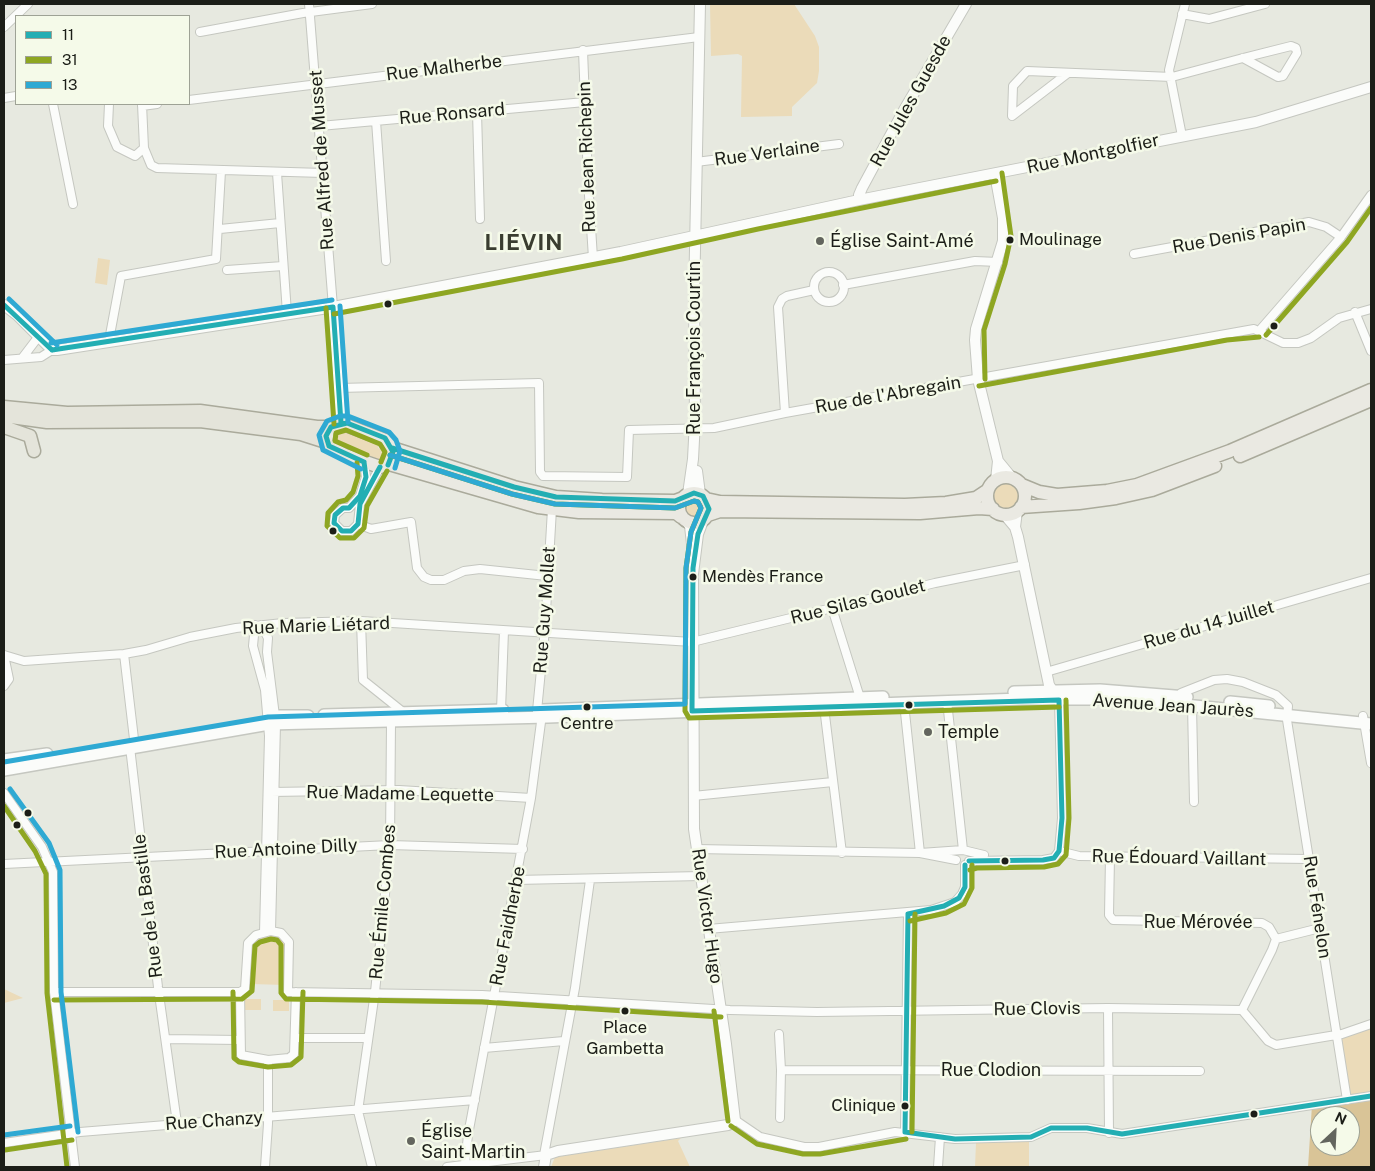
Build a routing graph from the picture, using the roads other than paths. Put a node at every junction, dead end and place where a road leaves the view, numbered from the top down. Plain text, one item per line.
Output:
1 (28, 4) edge
2 (310, 4) edge
3 (372, 4) edge
4 (700, 4) edge
5 (966, 4) edge
6 (1185, 4) edge
7 (1265, 4) edge
8 (310, 13) junction
9 (1182, 14) junction
10 (17, 15) edge
11 (15, 16) edge
12 (4, 27) edge
13 (200, 32) dead end
14 (699, 37) junction
15 (583, 53) junction
16 (1243, 58) junction
17 (1068, 73) junction
18 (1172, 77) junction
19 (312, 84) junction
20 (1371, 87) edge
21 (190, 100) edge
22 (585, 102) junction
23 (53, 105) edge
24 (109, 105) edge
25 (142, 105) edge
26 (477, 112) junction
27 (376, 121) junction
28 (320, 126) junction
29 (1182, 136) junction
30 (838, 144) dead end
31 (144, 148) junction
32 (696, 162) junction
33 (221, 171) junction
34 (277, 173) junction
35 (323, 173) junction
36 (995, 174) junction
37 (1370, 199) edge
38 (860, 200) junction
39 (73, 204) dead end
40 (480, 219) dead end
41 (280, 222) junction
42 (220, 228) junction
43 (696, 237) junction
44 (1341, 237) junction
45 (1134, 254) dead end
46 (593, 258) junction
47 (386, 261) dead end
48 (998, 262) junction
49 (283, 266) junction
50 (227, 270) dead end
51 (843, 285) junction
52 (814, 290) junction
53 (4, 305) edge
54 (333, 307) junction
55 (1371, 309) edge
56 (1355, 312) junction
57 (287, 314) junction
58 (1260, 330) junction
59 (39, 336) junction
60 (110, 342) junction
61 (52, 350) junction
62 (1371, 352) edge
63 (23, 357) junction
64 (4, 360) edge
65 (978, 379) junction
66 (339, 388) junction
67 (1371, 390) edge
68 (1371, 400) edge
69 (4, 407) edge
70 (786, 413) junction
71 (4, 416) edge
72 (336, 425) junction
73 (4, 427) edge
74 (694, 430) junction
75 (329, 446) junction
76 (392, 448) junction
77 (34, 451) dead end
78 (998, 461) junction
79 (364, 462) junction
80 (385, 466) junction
81 (996, 480) junction
82 (1017, 481) junction
83 (988, 490) junction
84 (694, 496) junction
85 (966, 505) junction
86 (349, 508) junction
87 (552, 509) junction
88 (1019, 509) junction
89 (712, 512) junction
90 (999, 512) junction
91 (357, 515) junction
92 (684, 519) junction
93 (358, 524) junction
94 (1015, 527) junction
95 (693, 564) junction
96 (1026, 565) junction
97 (547, 576) junction
98 (1371, 578) edge
99 (832, 608) junction
100 (361, 621) junction
101 (258, 625) junction
102 (504, 631) junction
103 (544, 632) junction
104 (692, 642) junction
105 (124, 654) junction
106 (4, 655) edge
107 (1046, 672) junction
108 (4, 686) edge
109 (1055, 695) junction
110 (1180, 696) junction
111 (862, 701) junction
112 (947, 702) junction
113 (904, 703) junction
114 (1192, 705) junction
115 (692, 707) junction
116 (824, 707) junction
117 (501, 710) junction
118 (1288, 711) junction
119 (403, 712) junction
120 (538, 714) junction
121 (271, 720) junction
122 (1367, 720) edge
123 (392, 722) junction
124 (132, 743) junction
125 (4, 760) edge
126 (1371, 763) edge
127 (4, 770) edge
128 (833, 782) junction
129 (391, 790) junction
130 (271, 792) junction
131 (4, 793) edge
132 (693, 796) junction
133 (531, 798) junction
134 (1194, 802) dead end
135 (390, 845) junction
136 (523, 849) junction
137 (270, 850) junction
138 (696, 850) junction
139 (842, 853) junction
140 (920, 853) junction
141 (1056, 854) junction
142 (142, 856) junction
143 (963, 857) junction
144 (1110, 857) junction
145 (1309, 859) junction
146 (50, 862) junction
147 (4, 864) edge
148 (701, 876) junction
149 (516, 880) junction
150 (590, 880) junction
151 (908, 914) junction
152 (1320, 928) junction
153 (708, 929) junction
154 (268, 931) junction
155 (1276, 939) junction
156 (158, 991) junction
157 (243, 991) junction
158 (54, 992) junction
159 (292, 992) junction
160 (375, 992) junction
161 (494, 996) junction
162 (572, 1000) junction
163 (1108, 1008) junction
164 (721, 1010) junction
165 (1242, 1010) junction
166 (908, 1011) junction
167 (1371, 1024) edge
168 (779, 1034) dead end
169 (1338, 1034) junction
170 (296, 1038) junction
171 (368, 1038) junction
172 (166, 1039) junction
173 (239, 1040) junction
174 (564, 1041) junction
175 (484, 1048) junction
176 (268, 1060) junction
177 (906, 1069) junction
178 (781, 1070) junction
179 (1109, 1070) junction
180 (1200, 1071) dead end
181 (1371, 1096) edge
182 (475, 1100) junction
183 (1348, 1100) junction
184 (358, 1111) junction
185 (267, 1117) junction
186 (780, 1118) dead end
187 (735, 1120) junction
188 (177, 1124) junction
189 (905, 1132) junction
190 (71, 1133) junction
191 (1109, 1133) junction
192 (940, 1137) junction
193 (4, 1143) edge
194 (545, 1155) junction
195 (465, 1164) junction
196 (75, 1167) edge
197 (265, 1167) edge
198 (372, 1167) edge
199 (447, 1167) edge
200 (544, 1167) edge
201 (938, 1167) edge

1 - 10 street
2 - 8 street, Rue Alfred de Musset
3 - 8 street
4 - 14 street, Rue François Courtin
5 - 38 street, Rue Jules Guesde
6 - 9 street
7 - 9 street
8 - 13 street
8 - 19 street, Rue Alfred de Musset
9 - 18 street
11 - 12 street
14 - 15 street, Rue Malherbe
14 - 32 street, Rue François Courtin
15 - 19 street, Rue Malherbe
15 - 22 street, Rue Jean Richepin
16 - 16 street
16 - 18 street
17 - 17 street
17 - 18 street
18 - 29 street
19 - 21 street, Rue Malherbe
19 - 28 street, Rue Alfred de Musset
20 - 29 street, Rue Montgolfier
22 - 26 street, Rue Ronsard
22 - 46 street, Rue Jean Richepin
23 - 39 street
24 - 31 street
25 - 31 street
26 - 27 street, Rue Ronsard
26 - 40 street
27 - 28 street, Rue Ronsard
27 - 47 street
28 - 35 street, Rue Alfred de Musset
29 - 36 street, Rue Montgolfier
30 - 32 street, Rue Verlaine
31 - 33 street
32 - 43 street, Rue François Courtin
33 - 34 street
33 - 42 street
34 - 35 street
34 - 41 street
35 - 54 street, Rue Alfred de Musset
36 - 38 street, Rue Montgolfier
36 - 48 street
37 - 44 street
38 - 43 street, Rue Montgolfier
41 - 42 street
41 - 49 street
42 - 60 street
43 - 46 street, Rue Montgolfier
43 - 74 street, Rue François Courtin
44 - 45 street, Rue Denis Papin
44 - 58 street
46 - 54 street, Rue Montgolfier
48 - 51 street
48 - 65 street
49 - 50 street
49 - 57 street
51 - 52 street
51 - 52 street
52 - 70 street
53 - 59 street
54 - 57 street, Rue Montgolfier
54 - 66 street
55 - 56 street
56 - 58 street
56 - 62 street
57 - 60 street, Rue Montgolfier
58 - 65 street, Rue de l'Abregain
59 - 61 street
59 - 63 street
60 - 61 street, Rue Montgolfier
61 - 63 street
63 - 64 street
65 - 70 street, Rue de l'Abregain
65 - 78 street
66 - 72 street
66 - 74 street, Rue de l'Abregain
67 - 82 main road
68 - 88 main road
69 - 72 highway
70 - 74 street, Rue de l'Abregain
71 - 75 highway
72 - 75 main road
72 - 76 main road
73 - 77 highway
74 - 84 street, Rue François Courtin
75 - 79 main road
76 - 80 main road
76 - 84 main road
78 - 81 street
78 - 82 street
79 - 80 main road
79 - 86 street
80 - 87 main road
80 - 91 street
81 - 82 main road
81 - 83 main road
82 - 88 main road
83 - 85 main road
83 - 90 main road
84 - 89 main road
84 - 92 main road
85 - 89 main road
85 - 90 main road
86 - 91 street
86 - 93 street
87 - 92 main road
87 - 97 street, Rue Guy Mollet
88 - 90 main road
88 - 94 street
89 - 92 main road
89 - 95 street
90 - 94 street
91 - 93 street
92 - 95 street
93 - 97 street
94 - 96 street
95 - 104 street
96 - 99 street, Rue Silas Goulet
96 - 107 street
97 - 103 street, Rue Guy Mollet
98 - 107 street, Rue du 14 Juillet
99 - 104 street, Rue Silas Goulet
99 - 111 street
100 - 101 street, Rue Marie Liétard
100 - 102 street, Rue Marie Liétard
100 - 119 street
101 - 105 street, Rue Marie Liétard
101 - 121 street
101 - 121 street
102 - 103 street, Rue Marie Liétard
102 - 117 street
103 - 104 street, Rue Marie Liétard
103 - 120 street, Rue Guy Mollet
104 - 115 street
105 - 106 street, Rue Marie Liétard
105 - 124 street, Rue de la Bastille
106 - 108 street
107 - 109 street
109 - 110 main road, Avenue Jean Jaurès
109 - 111 main road
109 - 112 main road
109 - 114 main road, Avenue Jean Jaurès
109 - 141 street
110 - 118 main road, Avenue Jean Jaurès
110 - 118 street, Avenue Jean Jaurès
111 - 113 main road
111 - 115 main road
111 - 116 main road
112 - 113 main road
112 - 143 street
113 - 140 street
114 - 118 main road, Avenue Jean Jaurès
114 - 134 street
115 - 116 main road
115 - 120 main road
115 - 132 street, Rue Victor Hugo
116 - 128 street
117 - 119 main road
117 - 120 main road
118 - 122 main road, Avenue Jean Jaurès
118 - 145 street, Rue Fénelon
119 - 121 main road
120 - 123 main road
120 - 133 street, Rue Faidherbe
121 - 123 main road
121 - 124 main road
121 - 130 street
122 - 126 street
123 - 129 street, Rue Émile Combes
124 - 125 main road
124 - 127 main road
124 - 142 street, Rue de la Bastille
128 - 132 street
128 - 139 street
129 - 130 street, Rue Madame Lequette
129 - 133 street, Rue Madame Lequette
129 - 135 street, Rue Émile Combes
130 - 137 street
131 - 146 street
132 - 138 street, Rue Victor Hugo
133 - 136 street, Rue Faidherbe
135 - 136 street, Rue Antoine Dilly
135 - 137 street, Rue Antoine Dilly
135 - 160 street, Rue Émile Combes
136 - 149 street, Rue Faidherbe
137 - 142 street, Rue Antoine Dilly
137 - 154 street
138 - 139 street, Rue Édouard Vaillant
138 - 148 street, Rue Victor Hugo
139 - 140 street, Rue Édouard Vaillant
140 - 143 street, Rue Édouard Vaillant
141 - 143 street, Rue Édouard Vaillant
141 - 144 street, Rue Édouard Vaillant
142 - 146 street, Rue Antoine Dilly
142 - 156 street, Rue de la Bastille
143 - 151 street
144 - 145 street, Rue Édouard Vaillant
144 - 155 street, Rue Mérovée
145 - 152 street, Rue Fénelon
146 - 147 street, Rue Antoine Dilly
146 - 158 street
148 - 150 street
148 - 153 street, Rue Victor Hugo
149 - 150 street
149 - 161 street, Rue Faidherbe
150 - 162 street
151 - 153 street
151 - 166 street
152 - 155 street
152 - 169 street, Rue Fénelon
153 - 164 street, Rue Victor Hugo
154 - 157 street
154 - 159 street
155 - 165 street
156 - 157 street
156 - 158 street
156 - 172 street, Rue de la Bastille
157 - 173 street
158 - 190 street
159 - 160 street, Rue Clovis
159 - 170 street
160 - 161 street, Rue Clovis
160 - 171 street, Rue Émile Combes
161 - 162 street, Rue Clovis
161 - 175 street, Rue Faidherbe
162 - 164 street, Rue Clovis
162 - 174 street
163 - 165 street, Rue Clovis
163 - 166 street, Rue Clovis
163 - 179 street
164 - 166 street, Rue Clovis
164 - 187 street, Rue Victor Hugo
165 - 169 street
166 - 177 street
167 - 169 street
168 - 178 street
169 - 183 street, Rue Fénelon
170 - 171 street
170 - 176 street
171 - 184 street, Rue Émile Combes
172 - 173 street
172 - 188 street, Rue de la Bastille
173 - 176 street
174 - 175 street
174 - 194 street
175 - 182 street, Rue Faidherbe
176 - 185 street
177 - 178 street, Rue Clodion
177 - 179 street, Rue Clodion
177 - 189 street
178 - 186 street
179 - 180 street, Rue Clodion
179 - 191 street
181 - 183 street
182 - 184 street, Rue Chanzy
182 - 195 street, Rue Faidherbe
183 - 191 street
184 - 185 street, Rue Chanzy
184 - 198 street
185 - 188 street, Rue Chanzy
185 - 197 street
187 - 189 street
187 - 194 street
188 - 190 street, Rue Chanzy
189 - 192 street
190 - 193 street, Rue Chanzy
190 - 196 street
191 - 192 street
192 - 201 street
194 - 195 street
194 - 200 street
195 - 199 street

